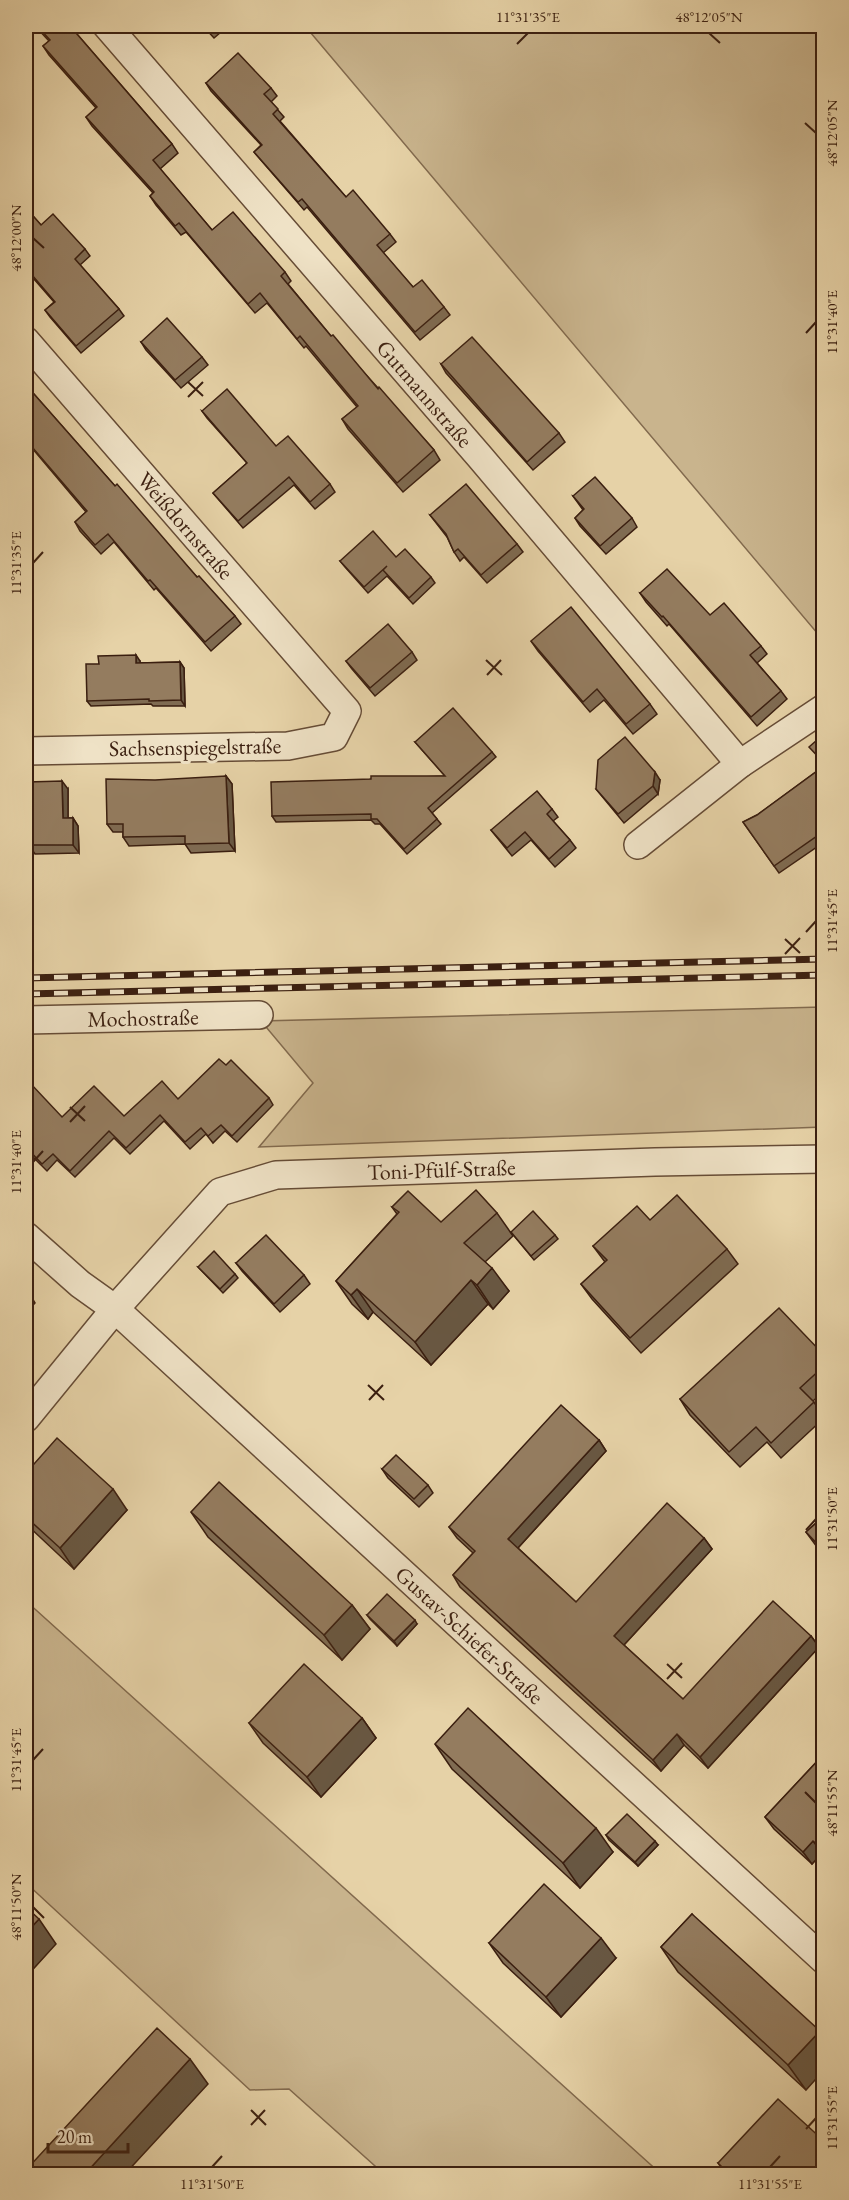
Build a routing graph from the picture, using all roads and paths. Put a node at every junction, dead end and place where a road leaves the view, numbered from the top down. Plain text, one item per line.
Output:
1 (107, 26) edge
2 (26, 341) edge
3 (824, 708) edge
4 (347, 711) joint
5 (26, 751) edge
6 (740, 764) junction
7 (638, 845) dead end
8 (259, 1016) dead end
9 (26, 1020) edge
10 (824, 1159) edge
11 (26, 1236) edge
12 (115, 1309) junction
13 (26, 1418) edge
14 (824, 1960) edge

1 - 6 street, Gutmannstraße
2 - 4 street, Weißdornstraße
3 - 6 street
4 - 5 street, Sachsenspiegelstraße
6 - 7 street
8 - 9 street, Mochostraße
10 - 12 street, Toni-Pfülf-Straße
11 - 12 street, Gustav-Schiefer-Straße
12 - 13 street, Toni-Pfülf-Straße
12 - 14 street, Gustav-Schiefer-Straße

